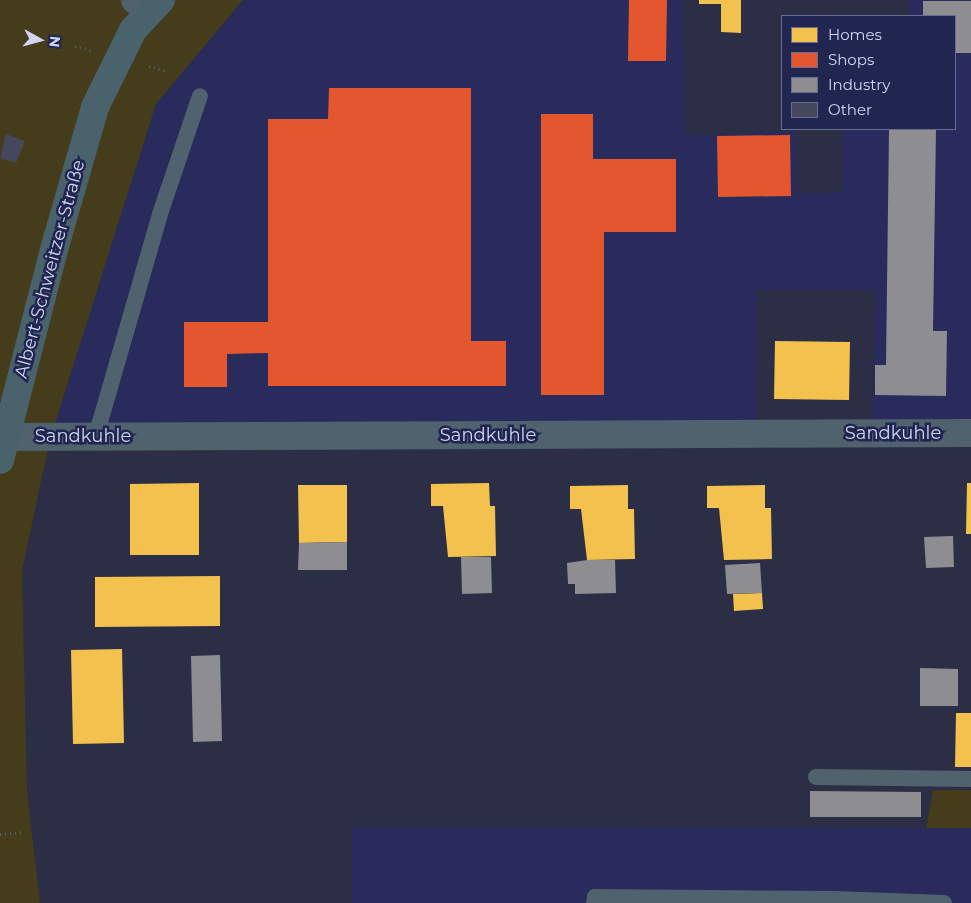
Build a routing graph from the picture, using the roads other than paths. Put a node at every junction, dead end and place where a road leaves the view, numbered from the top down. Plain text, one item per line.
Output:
1 (148, 4) edge
2 (200, 96) dead end
3 (971, 433) edge
4 (96, 436) junction
5 (2, 449) edge
6 (816, 777) dead end
7 (971, 779) edge
8 (834, 901) edge
9 (594, 903) edge
10 (944, 903) edge

1 - 5 main road, Albert-Schweitzer-Straße
2 - 4 lane
3 - 4 street, Sandkuhle
4 - 5 street, Sandkuhle
6 - 7 lane
8 - 9 lane
8 - 10 lane

